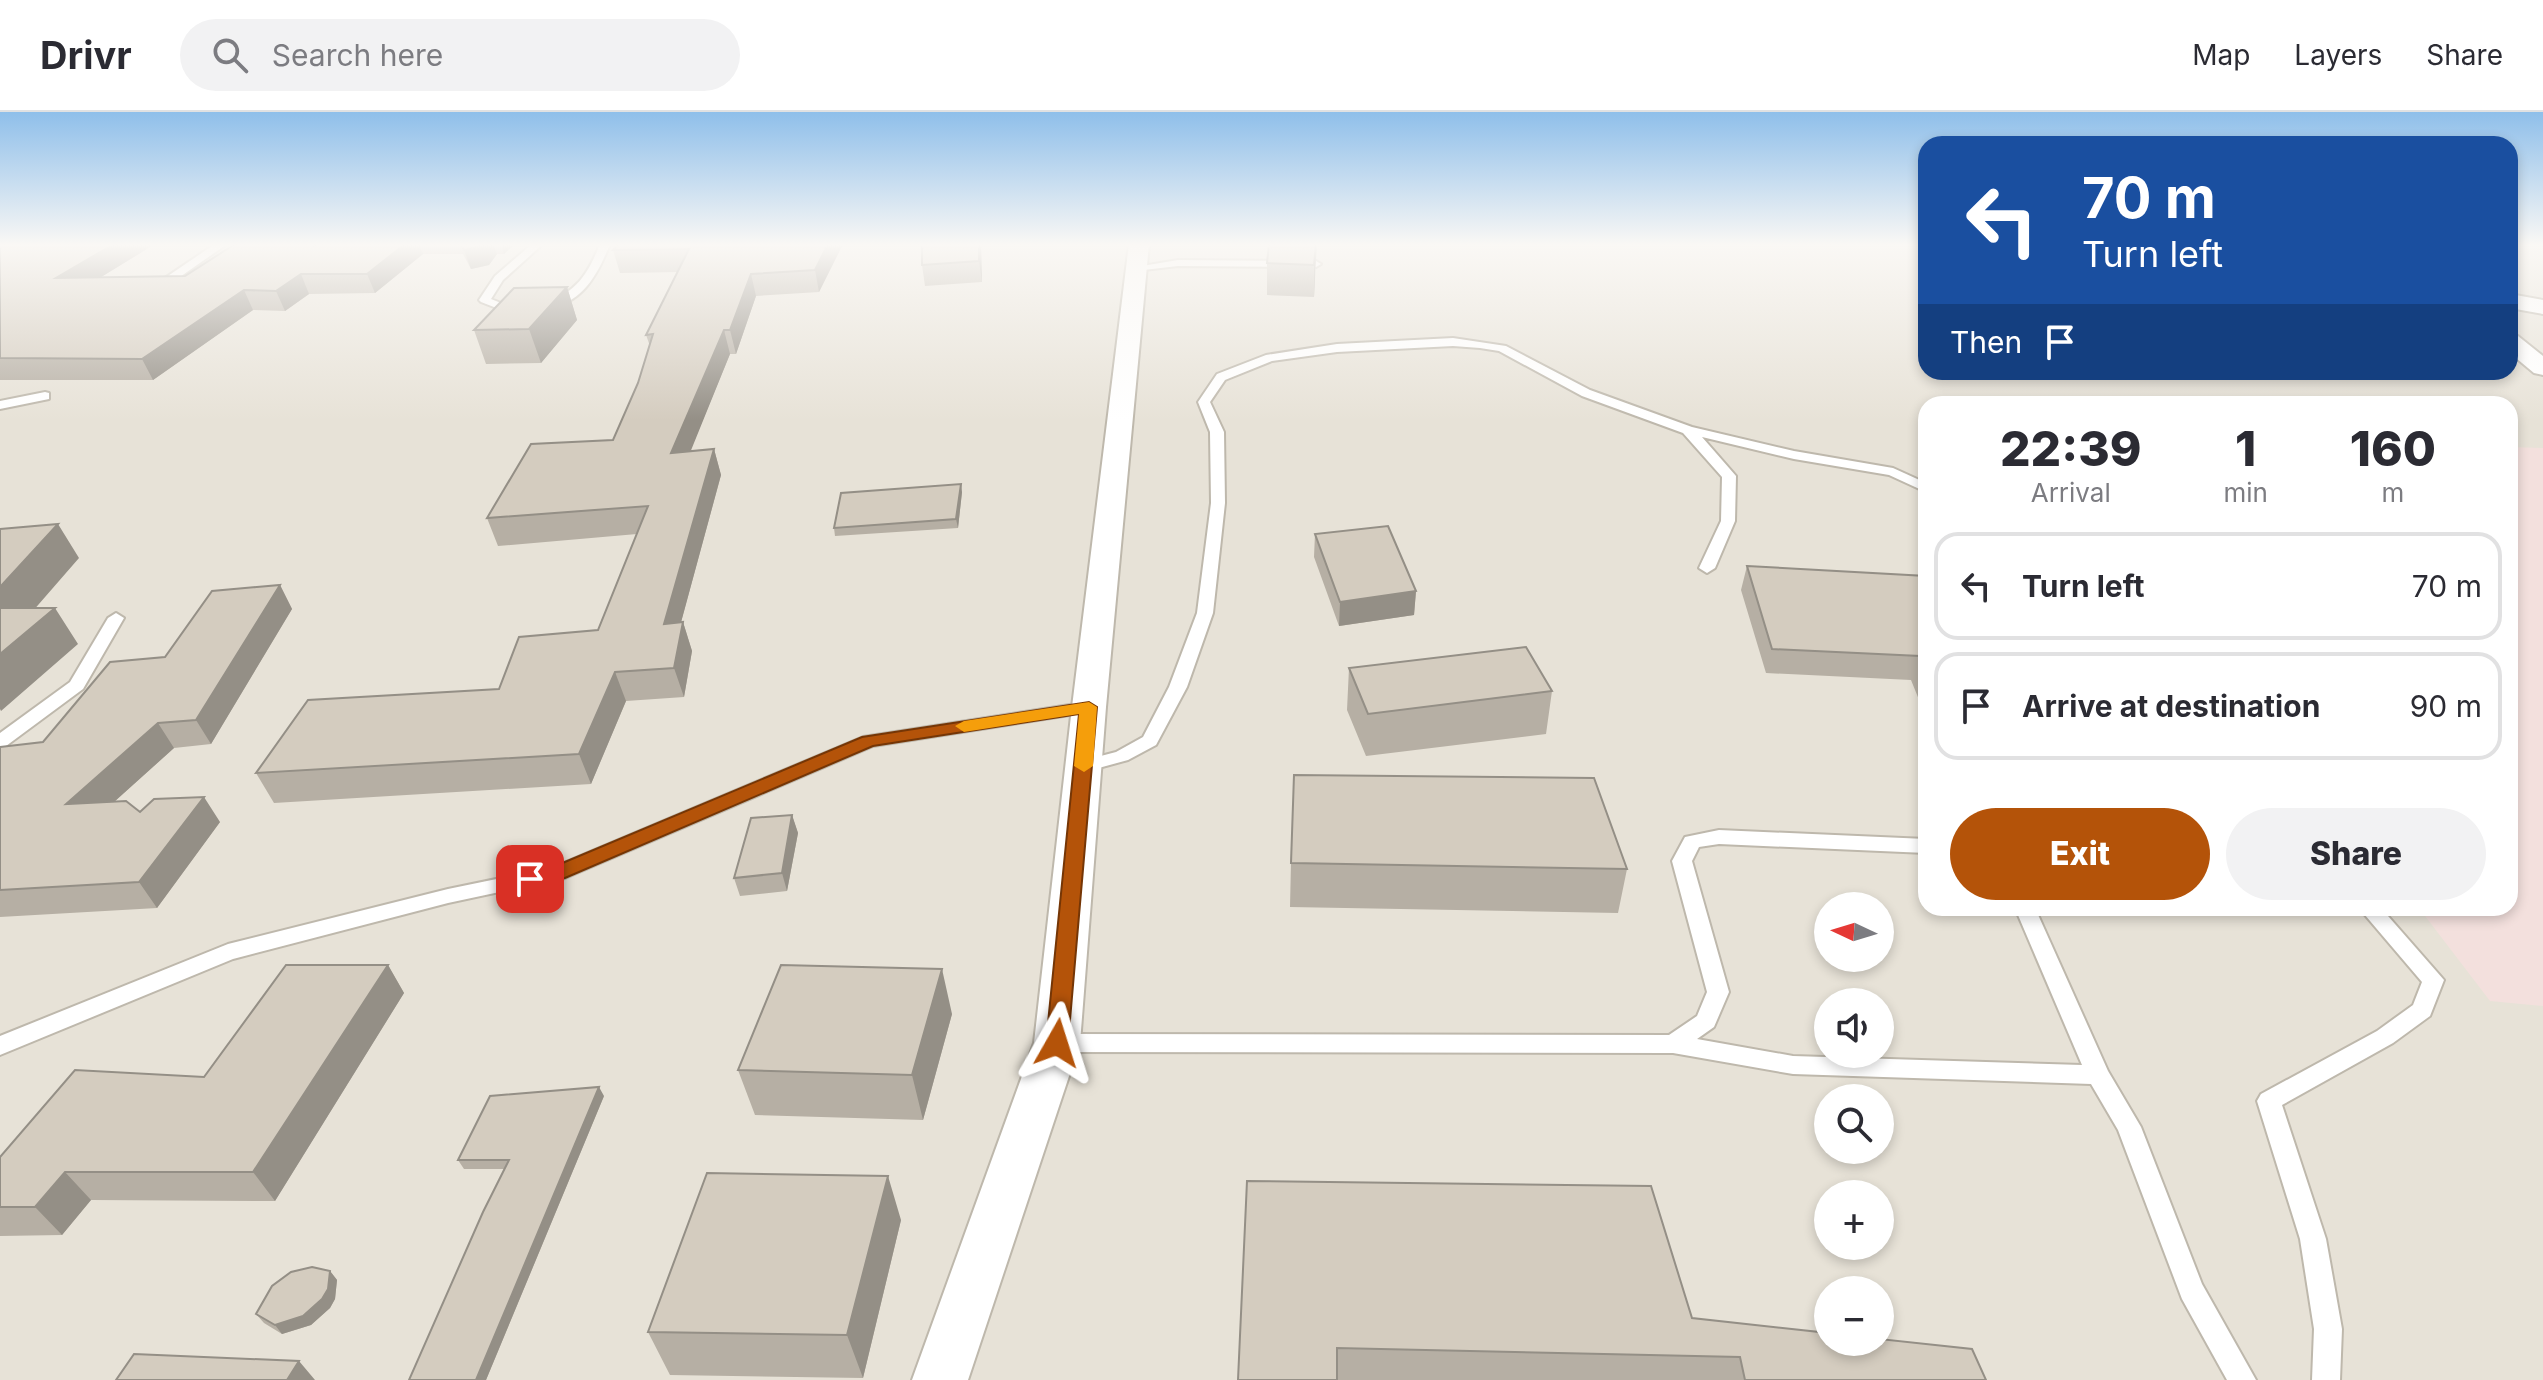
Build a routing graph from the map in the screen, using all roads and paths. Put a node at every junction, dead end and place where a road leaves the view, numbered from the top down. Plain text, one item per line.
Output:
1 (492, 303) edge
2 (552, 303) edge
3 (1132, 303) edge
4 (2522, 303) edge
5 (2543, 307) edge
6 (2518, 328) edge
7 (2543, 338) edge
8 (2518, 348) edge
9 (2543, 368) edge
10 (45, 396) dead end
11 (0, 405) edge
12 (1688, 430) junction
13 (1918, 484) edge
14 (1707, 568) dead end
15 (116, 618) dead end
16 (1089, 707) junction
17 (0, 742) edge
18 (1084, 766) junction
19 (1918, 846) edge
20 (2028, 916) edge
21 (2376, 916) edge
22 (1057, 1043) junction
23 (1673, 1044) junction
24 (0, 1046) edge
25 (2098, 1075) junction
26 (940, 1380) edge
27 (2242, 1380) edge
28 (2326, 1380) edge

1 - 2 lane
3 - 16 street
4 - 5 street
6 - 7 street
8 - 9 street
10 - 11 lane
12 - 13 lane
12 - 14 lane
12 - 18 lane
15 - 17 lane
16 - 18 street
16 - 24 lane
18 - 22 street
19 - 23 lane
20 - 25 lane
21 - 28 lane
22 - 23 lane
22 - 26 street
23 - 25 lane
25 - 27 lane

